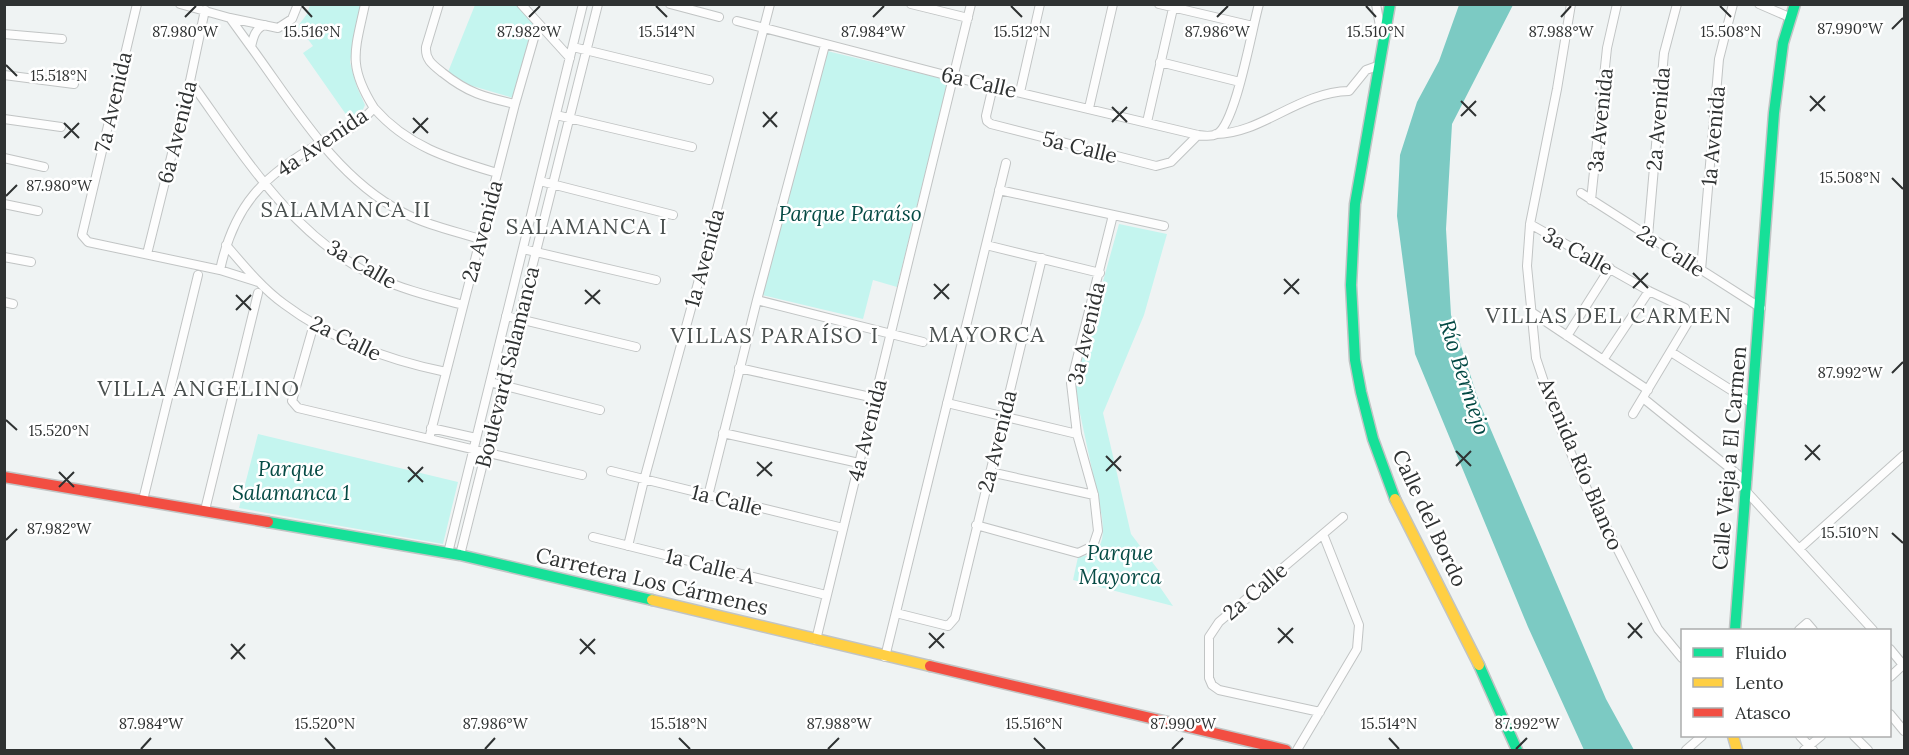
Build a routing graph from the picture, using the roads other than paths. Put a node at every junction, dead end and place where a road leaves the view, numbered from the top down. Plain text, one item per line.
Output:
1 (136, 4) edge
2 (180, 4) edge
3 (298, 4) edge
4 (365, 4) edge
5 (439, 4) edge
6 (521, 4) edge
7 (583, 4) edge
8 (598, 4) edge
9 (670, 4) edge
10 (770, 4) edge
11 (911, 4) edge
12 (971, 4) edge
13 (1040, 4) edge
14 (1113, 4) edge
15 (1159, 4) edge
16 (1259, 4) edge
17 (1376, 4) edge
18 (1390, 4) edge
19 (1571, 4) edge
20 (1617, 4) edge
21 (1677, 4) edge
22 (1733, 4) edge
23 (1759, 4) edge
24 (1795, 4) edge
25 (1173, 6) edge
26 (205, 10) junction
27 (719, 16) dead end
28 (1789, 17) junction
29 (230, 18) junction
30 (968, 18) junction
31 (737, 21) dead end
32 (538, 24) junction
33 (265, 25) junction
34 (1253, 26) junction
35 (763, 29) junction
36 (4, 34) edge
37 (62, 39) dead end
38 (1383, 44) junction
39 (825, 45) junction
40 (251, 47) junction
41 (573, 47) junction
42 (586, 50) junction
43 (570, 58) junction
44 (1160, 62) junction
45 (1380, 65) junction
46 (4, 75) edge
47 (953, 77) junction
48 (709, 80) dead end
49 (190, 81) junction
50 (1240, 82) junction
51 (74, 84) dead end
52 (993, 86) junction
53 (1020, 92) junction
54 (515, 104) junction
55 (374, 108) junction
56 (1089, 108) junction
57 (556, 115) junction
58 (569, 118) junction
59 (4, 119) edge
60 (1146, 122) junction
61 (61, 127) dead end
62 (1219, 132) junction
63 (1198, 135) junction
64 (321, 142) junction
65 (692, 147) dead end
66 (4, 158) edge
67 (1006, 163) dead end
68 (44, 167) dead end
69 (497, 173) junction
70 (540, 181) junction
71 (263, 182) junction
72 (553, 184) junction
73 (999, 190) junction
74 (1581, 193) dead end
75 (1592, 200) junction
76 (4, 204) edge
77 (38, 211) dead end
78 (673, 215) dead end
79 (1113, 215) junction
80 (1530, 224) junction
81 (1164, 226) dead end
82 (82, 235) joint
83 (1648, 236) junction
84 (480, 239) junction
85 (225, 245) junction
86 (986, 245) junction
87 (523, 249) junction
88 (536, 251) junction
89 (147, 254) junction
90 (4, 257) edge
91 (1042, 258) junction
92 (31, 262) dead end
93 (1610, 268) junction
94 (220, 270) junction
95 (1701, 270) junction
96 (1100, 273) junction
97 (198, 275) dead end
98 (656, 280) dead end
99 (258, 282) junction
100 (1649, 291) junction
101 (258, 293) dead end
102 (757, 300) junction
103 (463, 304) junction
104 (1761, 308) junction
105 (1530, 311) junction
106 (506, 316) junction
107 (519, 319) junction
108 (314, 324) junction
109 (890, 334) junction
110 (1567, 336) junction
111 (923, 342) dead end
112 (636, 347) dead end
113 (1671, 352) junction
114 (1603, 360) junction
115 (739, 368) junction
116 (446, 372) junction
117 (490, 382) junction
118 (502, 385) junction
119 (1648, 390) junction
120 (874, 398) junction
121 (1643, 398) junction
122 (947, 403) junction
123 (1753, 404) junction
124 (600, 410) dead end
125 (1633, 414) dead end
126 (1004, 416) junction
127 (432, 428) junction
128 (723, 433) junction
129 (1077, 434) junction
130 (476, 438) junction
131 (429, 439) junction
132 (473, 450) junction
133 (486, 452) junction
134 (1905, 455) edge
135 (859, 463) junction
136 (611, 471) dead end
137 (990, 472) junction
138 (582, 475) dead end
139 (4, 477) edge
140 (644, 480) junction
141 (1746, 487) junction
142 (1094, 495) junction
143 (708, 496) junction
144 (143, 500) junction
145 (205, 510) junction
146 (1343, 517) dead end
147 (976, 525) junction
148 (843, 528) junction
149 (1323, 534) junction
150 (593, 537) dead end
151 (628, 546) junction
152 (1799, 549) junction
153 (448, 553) junction
154 (460, 555) junction
155 (826, 595) junction
156 (896, 613) junction
157 (1735, 629) edge
158 (1800, 629) edge
159 (1812, 629) edge
160 (1872, 629) edge
161 (816, 640) junction
162 (1891, 650) edge
163 (1681, 656) edge
164 (885, 657) junction
165 (1904, 665) edge
166 (1891, 676) edge
167 (1320, 712) junction
168 (1891, 715) edge
169 (1905, 731) edge
170 (1700, 737) edge
171 (1819, 737) edge
172 (1856, 737) edge
173 (1809, 749) edge
174 (1286, 750) edge
175 (1297, 750) edge
176 (1517, 750) edge
177 (1686, 750) edge
178 (1868, 750) edge

1 - 82 street, 7a Avenida
2 - 26 street
3 - 33 street
4 - 55 street, 4a Avenida
5 - 54 street
6 - 32 street
7 - 41 street, Boulevard Salamanca
8 - 42 street, Boulevard Salamanca
9 - 27 street
10 - 35 street, 1a Avenida
11 - 30 street
12 - 30 street, 4a Avenida
13 - 53 street
14 - 56 street
15 - 25 street
16 - 34 street
17 - 38 street
18 - 38 street, Calle del Bordo
19 - 80 street, Avenida Río Blanco
20 - 75 street, 3a Avenida
21 - 83 street, 2a Avenida
22 - 95 street, 1a Avenida
23 - 28 street
24 - 28 street, Calle Vieja a El Carmen
25 - 34 street
25 - 44 street
26 - 29 street
26 - 49 street, 6a Avenida
28 - 104 street, Calle Vieja a El Carmen
29 - 33 street
29 - 40 street
30 - 47 street, 4a Avenida
31 - 35 street, 6a Calle
32 - 43 street
32 - 54 street, 2a Avenida
33 - 40 street
34 - 50 street
35 - 39 street, 6a Calle
35 - 140 street, 1a Avenida
36 - 37 street
38 - 45 street, Calle del Bordo
39 - 47 street, 6a Calle
39 - 102 street
40 - 64 street
41 - 42 street
41 - 43 street, Boulevard Salamanca
42 - 48 street
42 - 58 street, Boulevard Salamanca
43 - 57 street, Boulevard Salamanca
44 - 50 street
44 - 60 street
45 - 62 street, 6a Calle
45 - 176 street, Calle del Bordo
46 - 51 street
47 - 52 street, 6a Calle
47 - 109 street, 4a Avenida
49 - 71 street, 3a Calle
49 - 89 street, 6a Avenida
50 - 62 street
52 - 53 street, 6a Calle
52 - 63 street, 5a Calle
53 - 56 street, 6a Calle
54 - 69 street, 2a Avenida
55 - 64 street, 4a Avenida
55 - 69 street
56 - 60 street, 6a Calle
57 - 58 street
57 - 70 street, Boulevard Salamanca
58 - 65 street
58 - 72 street, Boulevard Salamanca
59 - 61 street
60 - 63 street, 6a Calle
62 - 63 street, 6a Calle
64 - 71 street, 4a Avenida
64 - 84 street
66 - 68 street
67 - 73 street
69 - 84 street, 2a Avenida
70 - 72 street
70 - 87 street, Boulevard Salamanca
71 - 85 street, 4a Avenida
71 - 103 street, 3a Calle
72 - 78 street
72 - 88 street, Boulevard Salamanca
73 - 79 street
73 - 86 street
74 - 75 street, 2a Calle
75 - 83 street, 2a Calle
76 - 77 street
79 - 81 street
79 - 96 street, 3a Avenida
80 - 93 street, 3a Calle
80 - 105 street, Avenida Río Blanco
82 - 89 street, 2a Calle
83 - 95 street, 2a Calle
84 - 103 street, 2a Avenida
85 - 94 street, 4a Avenida
85 - 99 street, 2a Calle
86 - 91 street
86 - 122 street
87 - 88 street
87 - 106 street, Boulevard Salamanca
88 - 98 street
88 - 107 street, Boulevard Salamanca
89 - 94 street, 2a Calle
90 - 92 street
91 - 96 street
91 - 126 street, 2a Avenida
93 - 100 street, 3a Calle
93 - 110 street
94 - 99 street, 2a Calle
95 - 104 street, 2a Calle
96 - 129 street, 3a Avenida
97 - 144 street
99 - 108 street, 2a Calle
100 - 113 street, 3a Calle
100 - 114 street
101 - 145 street
102 - 109 street
102 - 115 street
103 - 116 street, 2a Avenida
104 - 123 street, Calle Vieja a El Carmen
105 - 110 street
105 - 163 street, Avenida Río Blanco
106 - 107 street
106 - 117 street, Boulevard Salamanca
107 - 112 street
107 - 118 street, Boulevard Salamanca
108 - 116 street, 2a Calle
108 - 131 street
109 - 111 street
109 - 120 street, 4a Avenida
110 - 114 street
113 - 119 street
113 - 123 street
114 - 119 street
115 - 120 street
115 - 128 street
116 - 127 street, 2a Avenida
117 - 118 street
117 - 130 street, Boulevard Salamanca
118 - 124 street
118 - 133 street, Boulevard Salamanca
119 - 121 street
120 - 135 street, 4a Avenida
121 - 125 street
121 - 141 street
122 - 126 street
122 - 156 street
123 - 141 street, Calle Vieja a El Carmen
126 - 129 street
126 - 137 street, 2a Avenida
127 - 130 street
127 - 131 street, 2a Avenida
128 - 135 street
128 - 143 street
129 - 142 street, 3a Avenida
130 - 132 street, Boulevard Salamanca
131 - 132 street
132 - 133 street
132 - 153 street, Boulevard Salamanca
133 - 138 street
133 - 154 street, Boulevard Salamanca
134 - 152 street
135 - 148 street, 4a Avenida
136 - 140 street, 1a Calle
137 - 142 street
137 - 147 street, 2a Avenida
139 - 144 street, Carretera Los Cármenes
140 - 143 street, 1a Calle
140 - 151 street, 1a Avenida
141 - 152 street
141 - 157 street, Calle Vieja a El Carmen
142 - 147 street, 3a Avenida
143 - 148 street, 1a Calle
144 - 145 street, Carretera Los Cármenes
145 - 153 street, Carretera Los Cármenes
146 - 149 street, 2a Calle
147 - 156 street, 2a Avenida
148 - 155 street, 4a Avenida
149 - 167 street
149 - 167 street, 2a Calle
150 - 151 street, 1a Calle A
151 - 155 street, 1a Calle A
152 - 160 street
153 - 154 street, Carretera Los Cármenes
154 - 161 street, Carretera Los Cármenes
155 - 161 street, 4a Avenida
156 - 164 street
158 - 159 street
161 - 164 street, Carretera Los Cármenes
162 - 165 street
164 - 174 street, Carretera Los Cármenes
165 - 166 street
167 - 175 street
168 - 169 street
170 - 177 street
171 - 173 street
172 - 178 street

